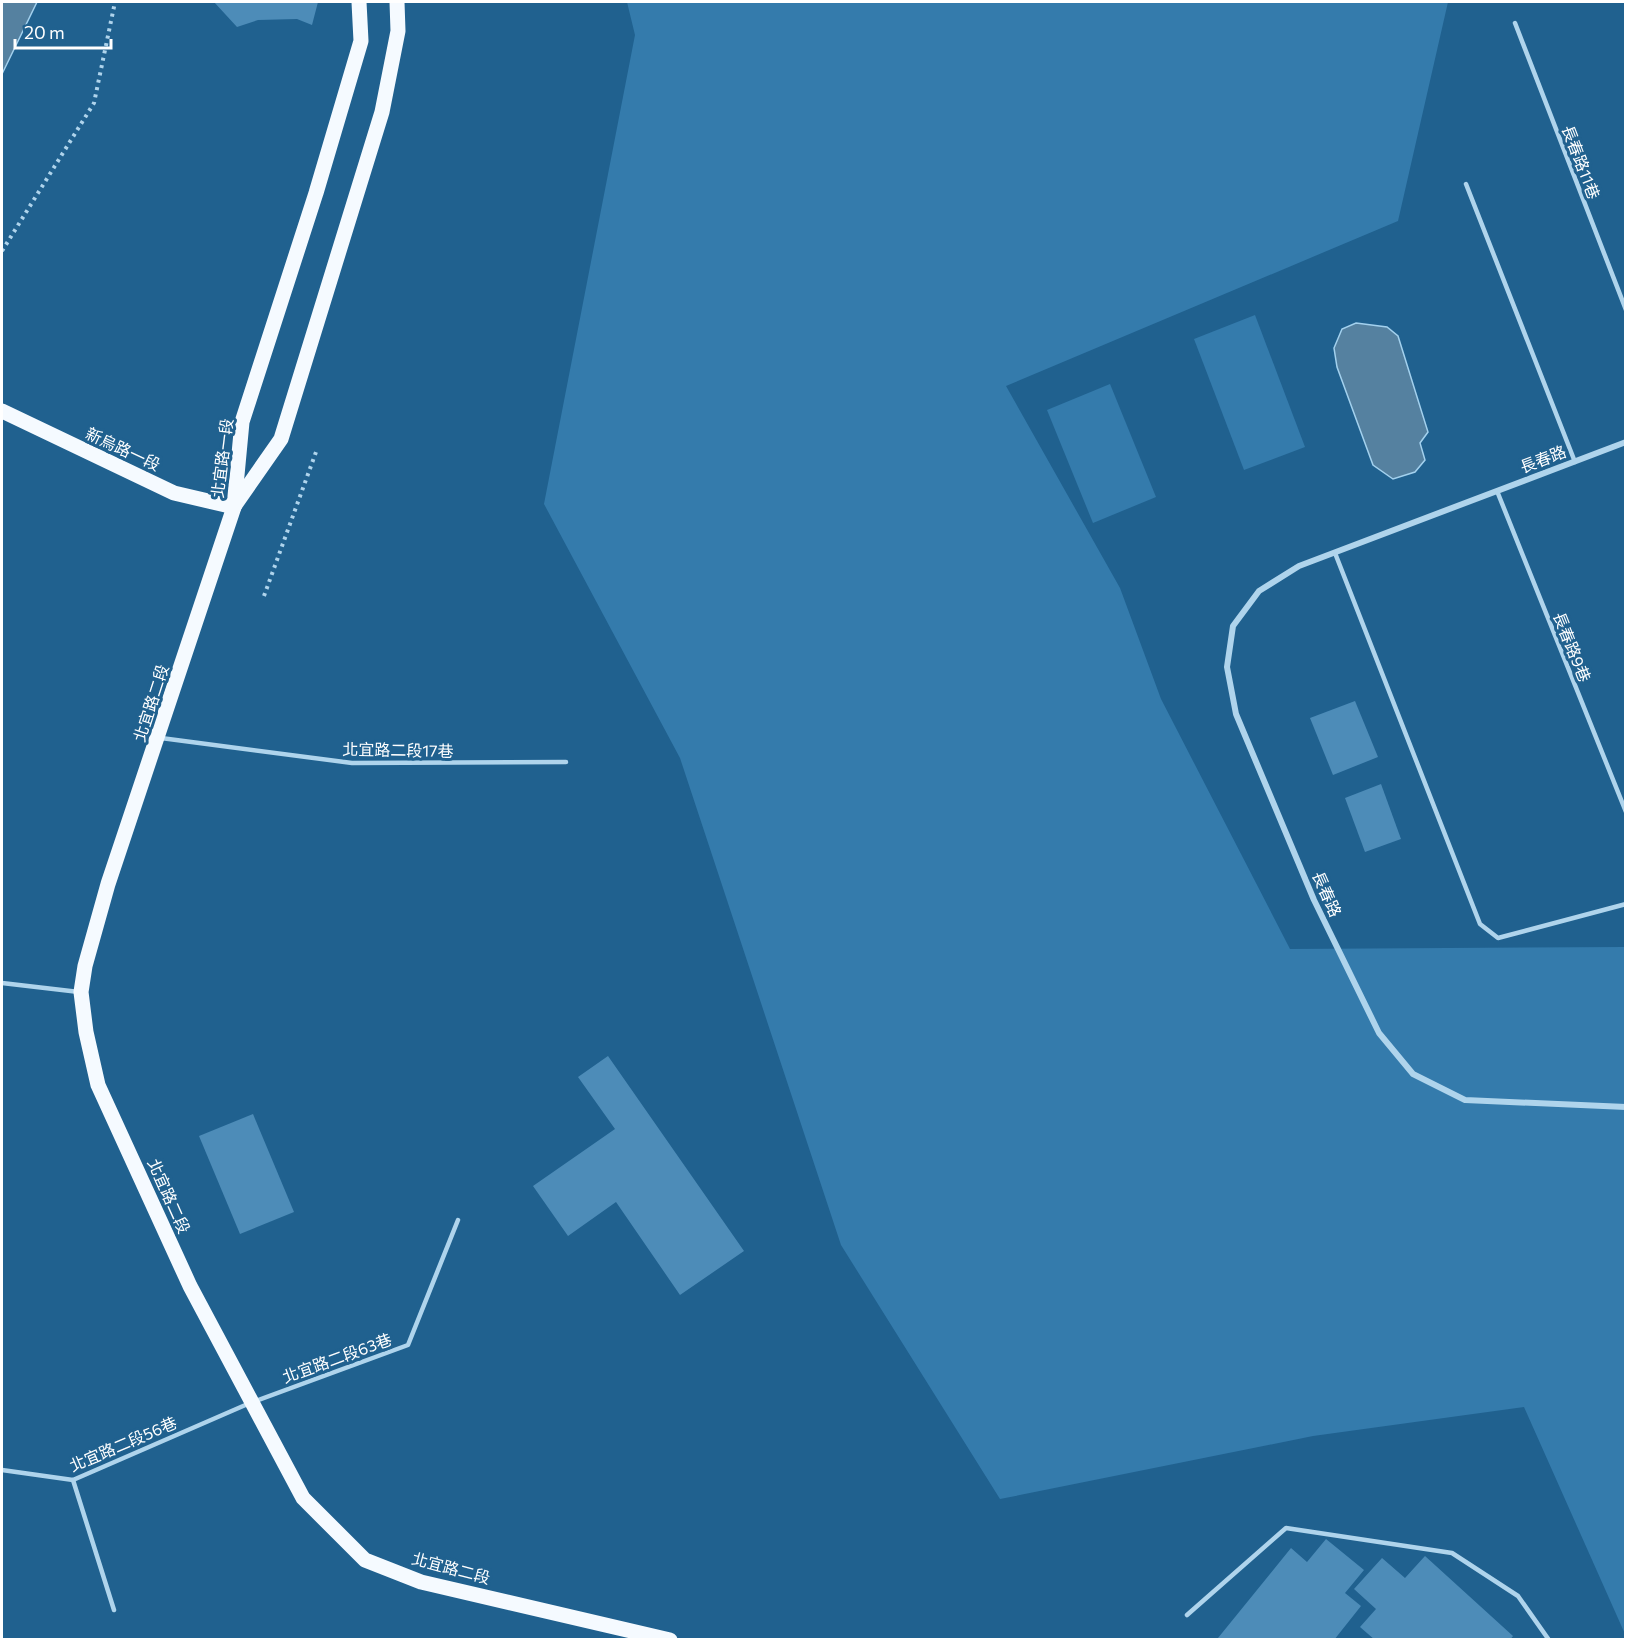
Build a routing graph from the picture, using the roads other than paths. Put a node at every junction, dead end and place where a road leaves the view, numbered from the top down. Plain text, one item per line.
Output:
1 (359, 2) edge
2 (398, 2) edge
3 (1515, 23) dead end
4 (1466, 184) dead end
5 (1626, 310) edge
6 (2, 411) edge
7 (1626, 442) edge
8 (1575, 462) junction
9 (1497, 491) junction
10 (234, 507) junction
11 (1335, 552) junction
12 (159, 737) junction
13 (566, 762) dead end
14 (1626, 812) edge
15 (1626, 904) edge
16 (2, 983) edge
17 (81, 992) junction
18 (1626, 1107) edge
19 (458, 1220) dead end
20 (250, 1403) junction
21 (2, 1470) edge
22 (73, 1480) junction
23 (114, 1610) dead end
24 (1188, 1615) dead end
25 (670, 1640) edge
26 (1549, 1640) edge

1 - 10 main road, 北宜路一段
2 - 10 main road, 北宜路一段
3 - 5 lane, 長春路11巷
4 - 8 lane
6 - 10 main road, 新烏路一段
7 - 8 street, 長春路
8 - 9 street, 長春路
9 - 11 street, 長春路
9 - 14 lane, 長春路9巷
10 - 12 main road, 北宜路二段
11 - 15 lane
11 - 18 street, 長春路
12 - 13 lane, 北宜路二段17巷
12 - 17 main road, 北宜路二段
16 - 17 lane
17 - 20 main road, 北宜路二段
19 - 20 lane, 北宜路二段63巷
20 - 22 lane, 北宜路二段56巷
20 - 25 main road, 北宜路二段
21 - 22 lane, 北宜路二段56巷
22 - 23 lane
24 - 26 lane

